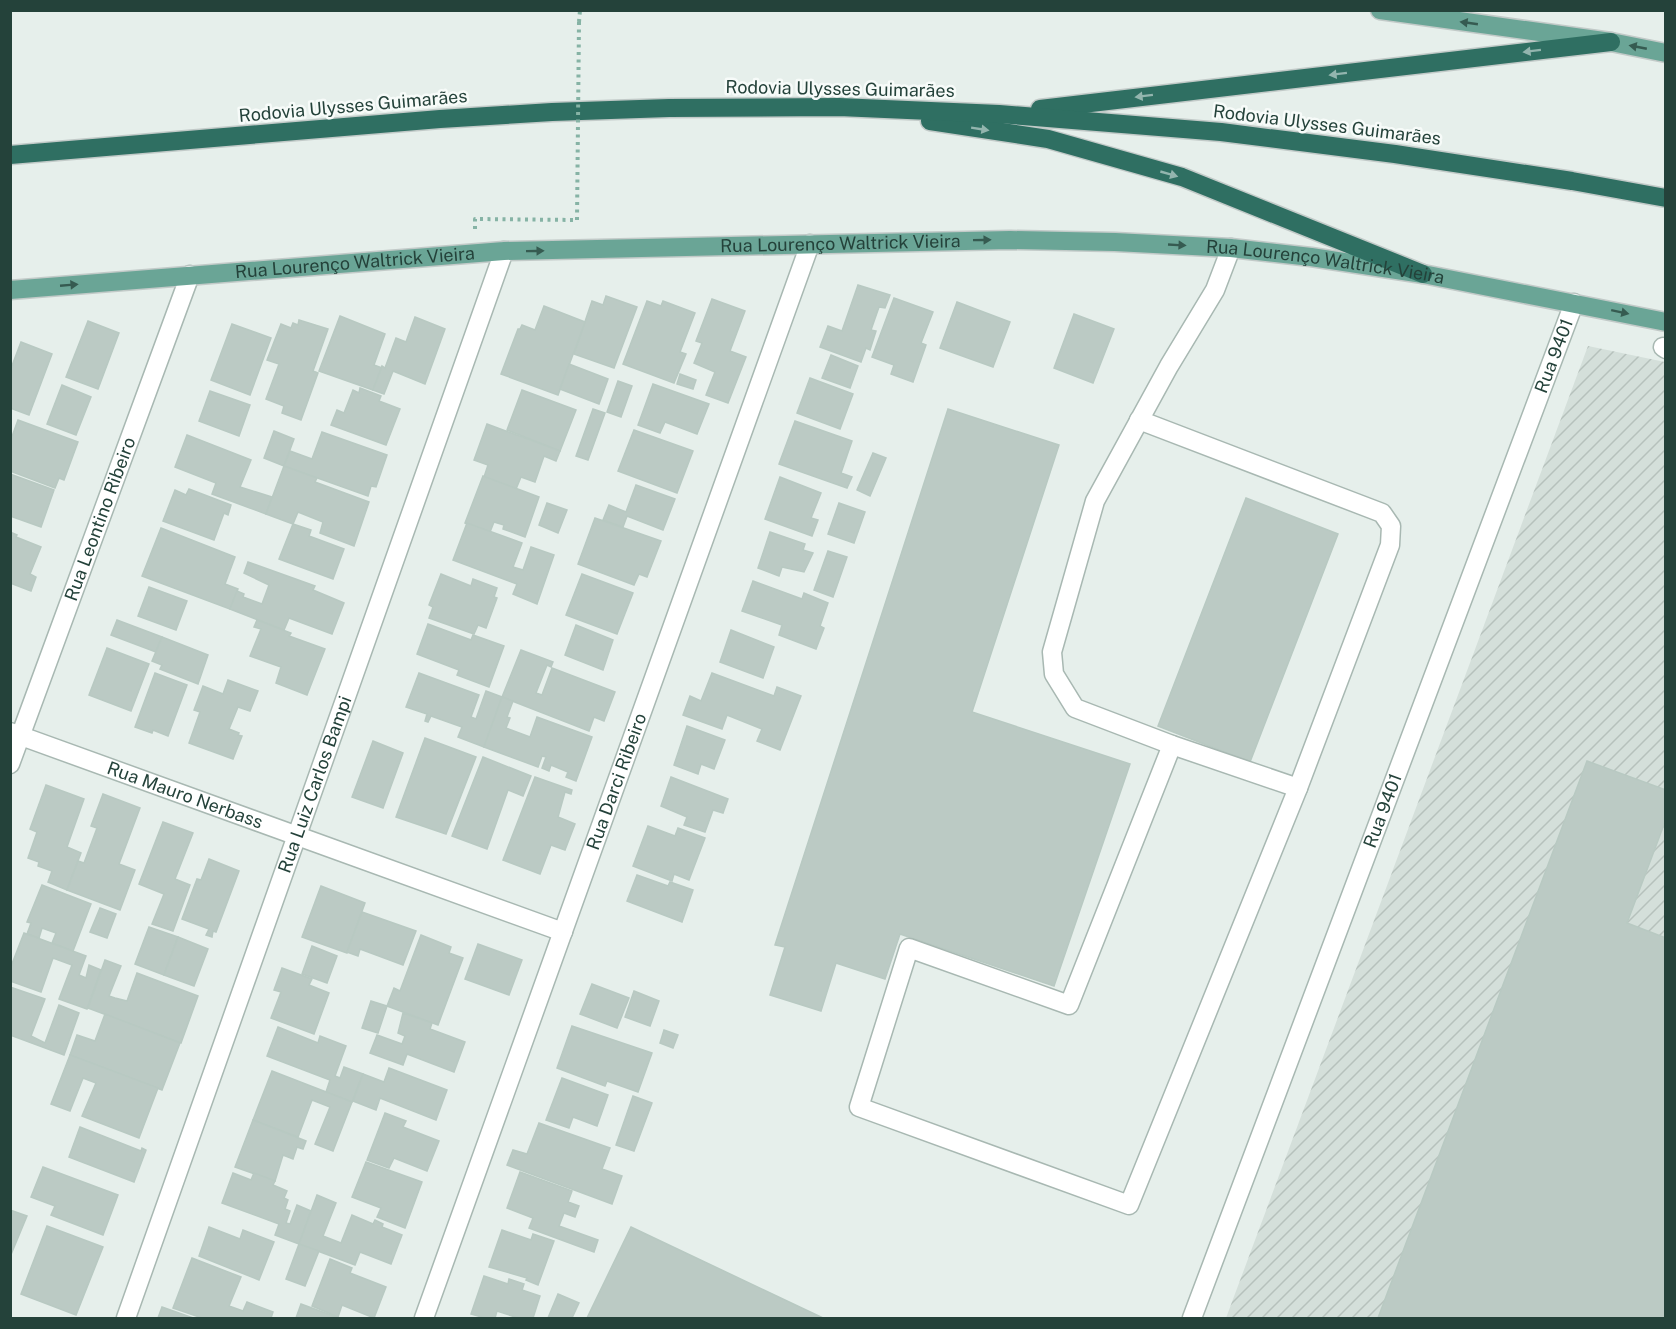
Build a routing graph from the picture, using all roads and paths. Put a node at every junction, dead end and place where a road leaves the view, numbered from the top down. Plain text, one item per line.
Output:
1 (580, 10) edge
2 (1380, 10) edge
3 (1611, 42) junction
4 (1665, 53) edge
5 (839, 107) junction
6 (999, 114) junction
7 (10, 155) edge
8 (1665, 198) edge
9 (577, 220) dead end
10 (810, 244) junction
11 (1231, 248) junction
12 (504, 251) junction
13 (1423, 274) junction
14 (190, 275) junction
15 (10, 290) edge
16 (1574, 303) junction
17 (1665, 322) edge
18 (1139, 420) junction
19 (16, 734) edge
20 (1172, 745) junction
21 (10, 764) edge
22 (1298, 788) junction
23 (297, 836) junction
24 (563, 932) junction
25 (126, 1318) edge
26 (424, 1318) edge
27 (1192, 1318) edge

1 - 9 path, bridge
3 -> 2 main road
4 -> 3 main road
3 -> 6 highway
5 - 6 highway, Rodovia Ulysses Guimarães
5 - 7 highway, Rodovia Ulysses Guimarães
5 -> 13 highway
6 - 8 highway, Rodovia Ulysses Guimarães
10 -> 11 main road, Rua Lourenço Waltrick Vieira
12 -> 10 main road, Rua Lourenço Waltrick Vieira
10 - 24 street, Rua Darci Ribeiro
11 - 13 main road, Rua Lourenço Waltrick Vieira
11 - 18 street
12 - 14 main road, Rua Lourenço Waltrick Vieira
12 - 23 street, Rua Luiz Carlos Bampi
13 - 16 main road, Rua Lourenço Waltrick Vieira
15 -> 14 main road, Rua Lourenço Waltrick Vieira
14 - 19 street, Rua Leontino Ribeiro
16 -> 17 main road, Rua Lourenço Waltrick Vieira
16 - 27 street, Rua 9401
18 - 20 street
18 - 22 street
19 - 21 street, Rua Leontino Ribeiro
19 - 23 street, Rua Mauro Nerbass
20 - 22 street
20 - 22 street
23 - 24 street, Rua Mauro Nerbass
23 - 25 street, Rua Luiz Carlos Bampi
24 - 26 street, Rua Darci Ribeiro

